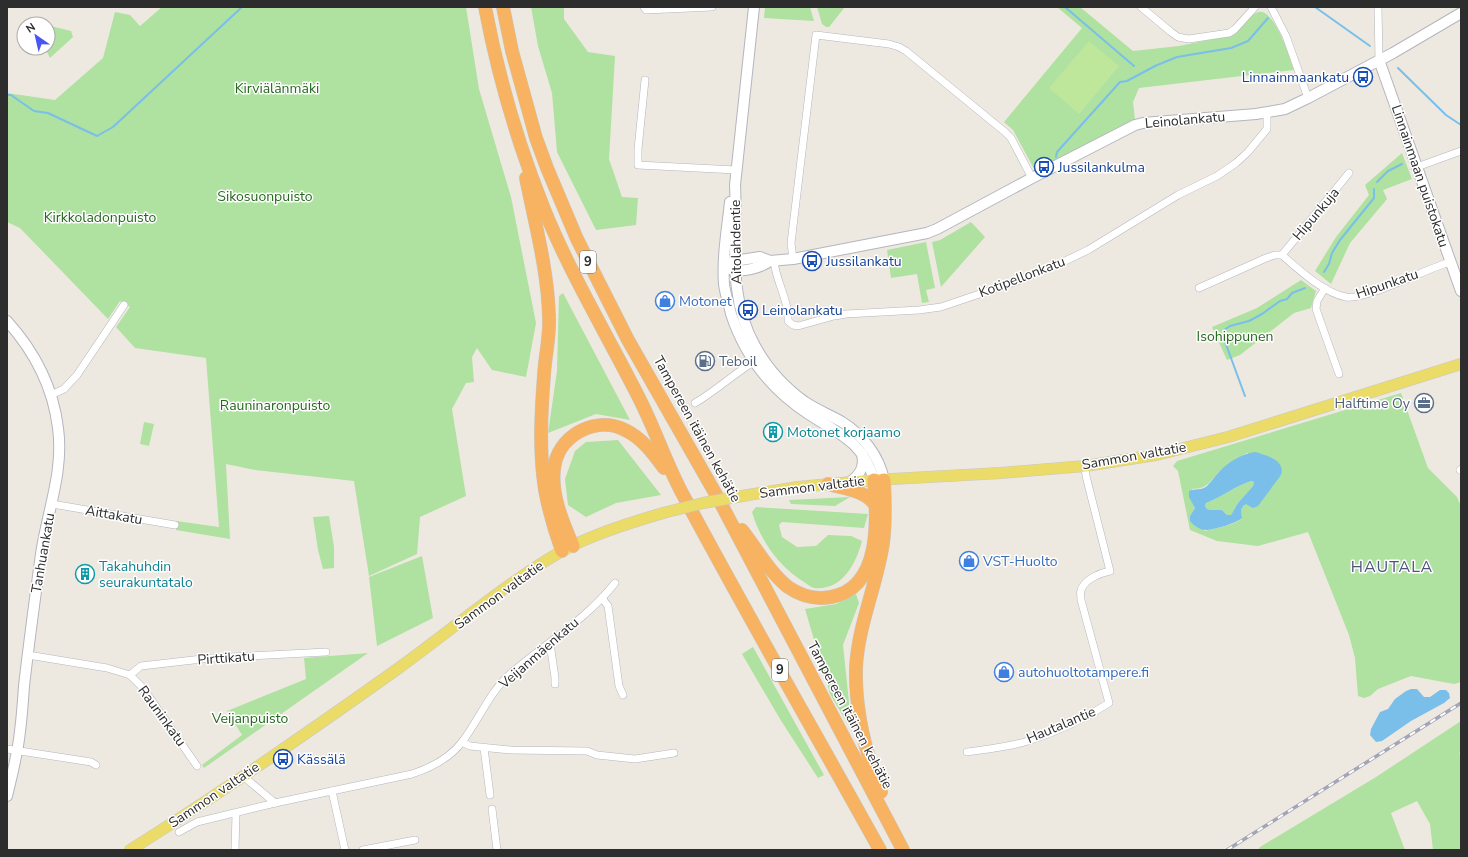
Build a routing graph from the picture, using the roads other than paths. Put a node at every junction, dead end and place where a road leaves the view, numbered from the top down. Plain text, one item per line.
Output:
1 (485, 7) edge
2 (503, 7) edge
3 (644, 7) edge
4 (712, 7) edge
5 (754, 7) edge
6 (1141, 7) edge
7 (1255, 7) edge
8 (1271, 7) edge
9 (1378, 7) edge
10 (1461, 13) edge
11 (1379, 60) junction
12 (645, 80) dead end
13 (1308, 98) junction
14 (1267, 113) junction
15 (517, 135) junction
16 (1461, 151) edge
17 (1416, 167) junction
18 (736, 170) junction
19 (1349, 173) dead end
20 (1032, 178) junction
21 (735, 185) junction
22 (1282, 255) junction
23 (793, 259) junction
24 (772, 261) junction
25 (1450, 262) junction
26 (735, 266) junction
27 (724, 267) junction
28 (1198, 288) dead end
29 (1325, 288) junction
30 (1461, 291) edge
31 (124, 305) dead end
32 (7, 321) edge
33 (758, 359) junction
34 (1461, 364) edge
35 (1339, 374) dead end
36 (51, 395) junction
37 (695, 403) dead end
38 (861, 452) junction
39 (1085, 466) junction
40 (879, 480) junction
41 (850, 482) junction
42 (828, 484) junction
43 (680, 490) junction
44 (718, 498) junction
45 (52, 504) junction
46 (876, 506) junction
47 (175, 525) dead end
48 (568, 549) junction
49 (615, 583) dead end
50 (602, 598) junction
51 (550, 643) junction
52 (326, 652) dead end
53 (28, 655) junction
54 (130, 675) junction
55 (555, 684) dead end
56 (623, 695) dead end
57 (462, 742) junction
58 (484, 748) junction
59 (12, 750) edge
60 (967, 752) dead end
61 (674, 753) dead end
62 (96, 765) dead end
63 (197, 766) dead end
64 (243, 776) junction
65 (332, 791) junction
66 (490, 794) dead end
67 (7, 796) edge
68 (275, 803) junction
69 (492, 809) dead end
70 (236, 813) junction
71 (179, 832) dead end
72 (415, 840) dead end
73 (900, 845) edge
74 (130, 850) edge
75 (235, 850) edge
76 (345, 850) edge
77 (362, 850) edge
78 (497, 850) edge
79 (880, 850) edge

1 - 15 highway, 9
2 - 44 highway, Tampereen itäinen kehätie / 9
3 - 4 street
5 - 18 street, Aitolahdentie
6 - 7 street
8 - 13 street
9 - 11 street
10 - 11 street, Leinolankatu
11 - 13 street, Leinolankatu
11 - 17 street, Linnainmaan puistokatu
12 - 18 street
13 - 14 street, Leinolankatu
14 - 20 street, Leinolankatu
14 - 24 street, Kotipellonkatu
15 - 43 highway, 9
15 - 48 highway
16 - 17 street
17 - 25 street, Linnainmaan puistokatu
18 - 21 street, Aitolahdentie
19 - 22 street, Hipunkuja
20 - 23 street, Leinolankatu
20 - 23 street
21 - 26 street, Aitolahdentie
21 - 27 street, Aitolahdentie
22 - 28 street
22 - 29 street, Hipunkatu
23 - 24 street, Leinolankatu
24 - 26 street, Leinolankatu
25 - 29 street, Hipunkatu
25 - 30 street, Linnainmaan puistokatu
26 - 27 street, Leinolankatu
26 - 33 street, Aitolahdentie
27 - 33 street, Aitolahdentie
29 - 35 street
31 - 36 street
32 - 36 street, Tanhuankatu
33 - 37 street
33 - 38 street, Aitolahdentie
33 - 40 street, Aitolahdentie
34 - 39 main road, Sammon valtatie
36 - 45 street, Tanhuankatu
38 - 40 street, Aitolahdentie
38 - 41 street
39 - 40 main road, Sammon valtatie
39 - 60 street, Hautalantie
40 - 41 main road, Sammon valtatie
40 - 46 highway
40 - 73 highway
41 - 42 main road, Sammon valtatie
42 - 46 highway
42 - 48 main road, Sammon valtatie, bridge
43 - 48 highway
43 - 79 highway, 9
44 - 46 highway
44 - 73 highway, Tampereen itäinen kehätie / 9
45 - 47 street, Aittakatu
45 - 53 street, Tanhuankatu
48 - 64 main road, Sammon valtatie
49 - 50 street, Veijanmäenkatu
50 - 51 street, Veijanmäenkatu
50 - 56 street
51 - 55 street
51 - 57 street, Veijanmäenkatu
52 - 54 street, Pirttikatu
53 - 54 street, Rauninkatu
53 - 59 street, Tanhuankatu
54 - 63 street, Rauninkatu
57 - 58 street
57 - 65 street, Veijanmäenkatu
58 - 61 street
58 - 66 street
59 - 62 street
59 - 67 street, Tanhuankatu
64 - 68 street
64 - 74 main road, Sammon valtatie
65 - 68 street, Veijanmäenkatu
65 - 76 street
68 - 70 street, Veijanmäenkatu
69 - 78 street
70 - 71 street, Veijanmäenkatu
70 - 75 street
72 - 77 street

